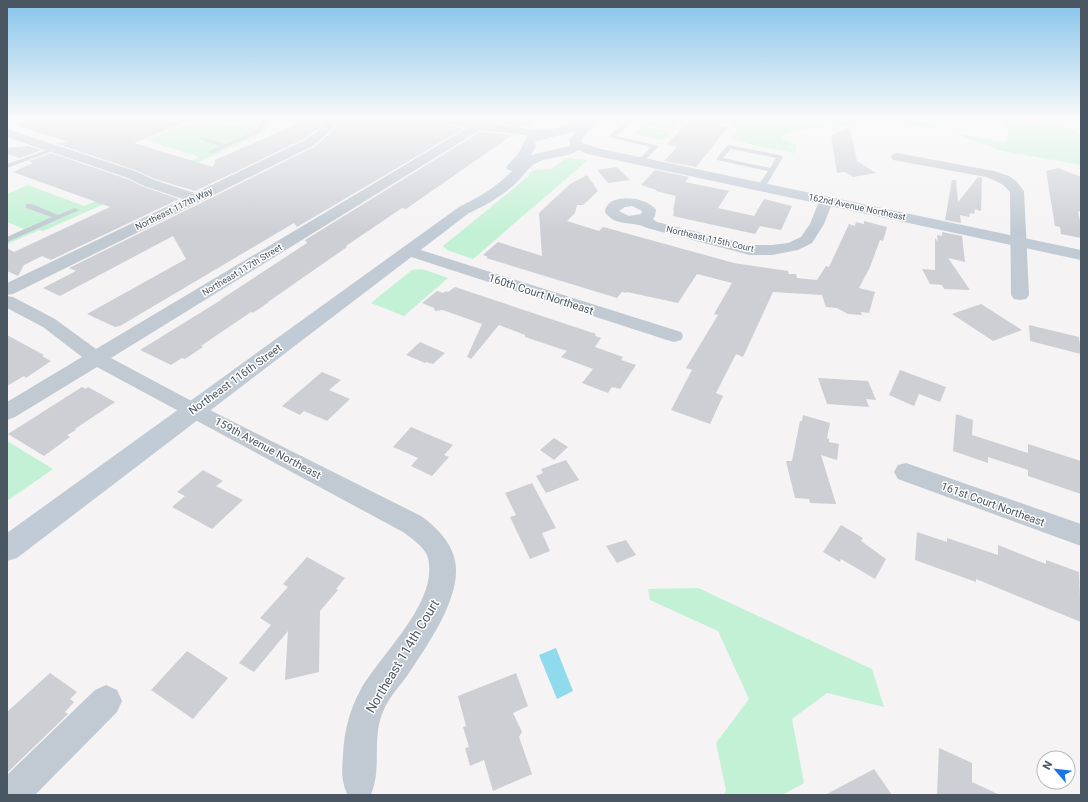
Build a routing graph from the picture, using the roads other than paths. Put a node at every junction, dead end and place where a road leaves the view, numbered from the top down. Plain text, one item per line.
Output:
1 (33, 156) edge
2 (79, 156) edge
3 (279, 156) edge
4 (428, 156) edge
5 (523, 156) edge
6 (545, 156) edge
7 (603, 156) edge
8 (617, 156) edge
9 (643, 156) edge
10 (721, 156) edge
11 (777, 156) edge
12 (897, 157) dead end
13 (637, 161) junction
14 (7, 166) edge
15 (771, 170) junction
16 (761, 187) junction
17 (195, 198) junction
18 (826, 201) junction
19 (30, 206) dead end
20 (74, 210) dead end
21 (464, 210) junction
22 (58, 217) junction
23 (641, 219) dead end
24 (7, 240) edge
25 (1019, 242) junction
26 (408, 251) junction
27 (1081, 255) edge
28 (7, 290) edge
29 (1020, 295) dead end
30 (7, 301) edge
31 (674, 336) dead end
32 (96, 358) junction
33 (194, 410) junction
34 (7, 412) edge
35 (906, 472) dead end
36 (1081, 535) edge
37 (7, 549) edge
38 (440, 553) joint
39 (106, 701) dead end
40 (359, 782) dead end
41 (11, 795) edge

1 - 14 lane
2 - 17 street
3 - 17 street, Northeast 117th Way
4 - 32 street, Northeast 117th Street
5 - 21 street, Northeast 116th Street
6 - 21 street, Northeast 116th Street
7 - 13 street, 162nd Avenue Northeast
8 - 13 street, 162nd Avenue Northeast
9 - 13 lane
10 - 15 lane
11 - 15 lane
12 - 25 street
13 - 16 street, 162nd Avenue Northeast
15 - 16 lane
16 - 18 street, 162nd Avenue Northeast
17 - 28 street, Northeast 117th Way
18 - 23 street, Northeast 115th Court
18 - 25 street, 162nd Avenue Northeast
19 - 22 lane
20 - 22 lane
21 - 26 street, Northeast 116th Street
22 - 24 lane
25 - 27 street, 162nd Avenue Northeast
25 - 29 street
26 - 31 street, 160th Court Northeast
26 - 33 street, Northeast 116th Street
30 - 32 street, 159th Avenue Northeast
32 - 33 street, 159th Avenue Northeast
32 - 34 street, Northeast 117th Street
33 - 37 street, Northeast 116th Street
33 - 38 street, 159th Avenue Northeast
35 - 36 street, 161st Court Northeast
38 - 40 street, Northeast 114th Court
39 - 41 street

